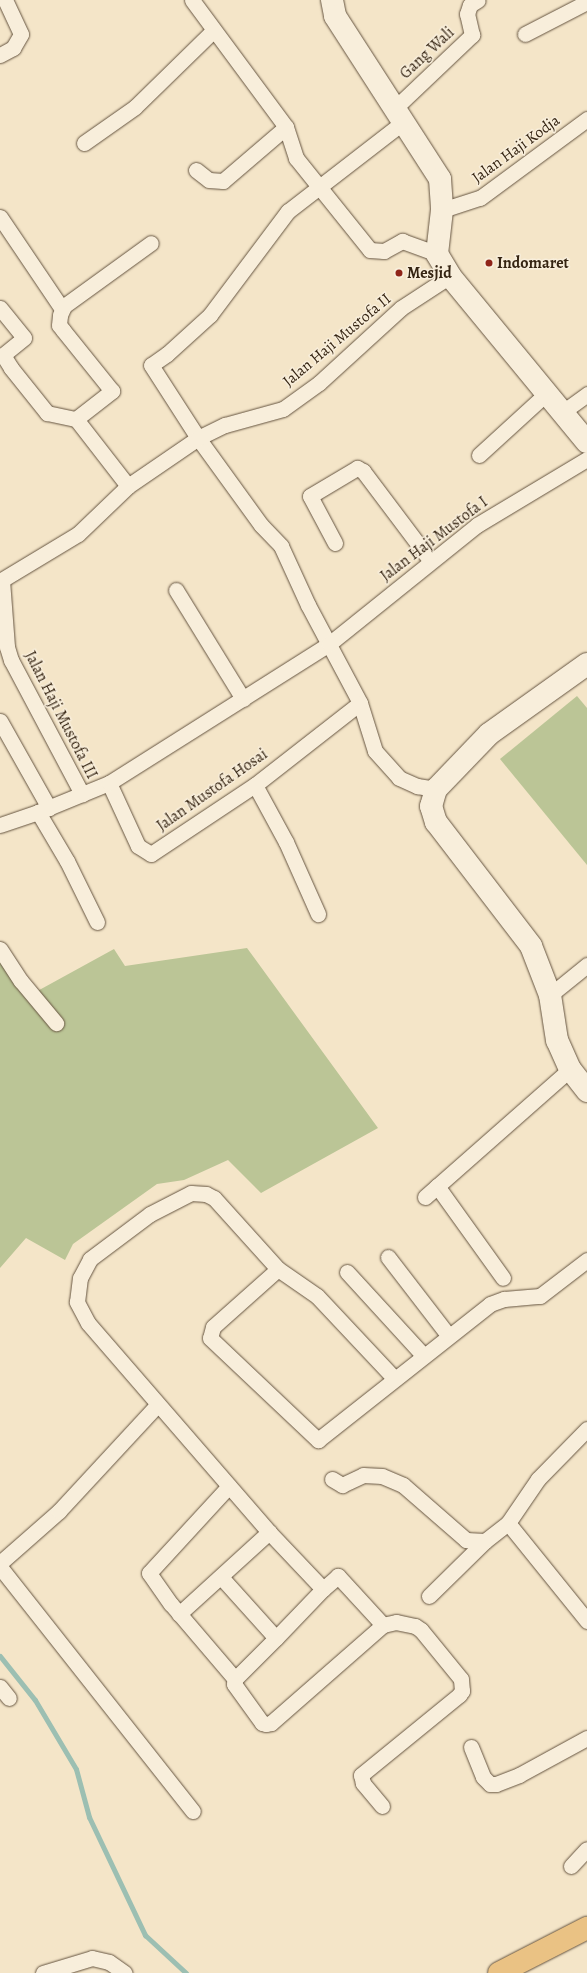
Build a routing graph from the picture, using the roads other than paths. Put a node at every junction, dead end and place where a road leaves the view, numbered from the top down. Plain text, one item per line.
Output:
1 (5, 0) edge
2 (192, 0) edge
3 (332, 0) edge
4 (478, 0) edge
5 (587, 2) edge
6 (214, 30) junction
7 (525, 34) dead end
8 (0, 55) edge
9 (398, 116) junction
10 (587, 119) edge
11 (286, 126) junction
12 (84, 143) dead end
13 (196, 170) dead end
14 (320, 186) junction
15 (442, 210) junction
16 (0, 217) edge
17 (151, 243) dead end
18 (437, 254) junction
19 (450, 276) junction
20 (0, 308) edge
21 (62, 309) junction
22 (548, 392) junction
23 (587, 394) edge
24 (564, 411) junction
25 (76, 420) junction
26 (198, 438) junction
27 (587, 442) edge
28 (479, 455) dead end
29 (587, 459) edge
30 (128, 486) junction
31 (335, 543) dead end
32 (430, 560) junction
33 (1, 580) edge
34 (176, 590) dead end
35 (329, 644) junction
36 (587, 664) edge
37 (243, 699) junction
38 (360, 703) junction
39 (0, 721) edge
40 (109, 783) junction
41 (255, 785) junction
42 (436, 789) junction
43 (82, 794) junction
44 (44, 810) junction
45 (0, 824) edge
46 (318, 914) dead end
47 (97, 922) dead end
48 (0, 949) edge
49 (587, 965) edge
50 (550, 995) junction
51 (56, 1023) dead end
52 (570, 1069) junction
53 (587, 1091) edge
54 (438, 1186) junction
55 (424, 1197) dead end
56 (388, 1256) dead end
57 (587, 1260) edge
58 (278, 1269) junction
59 (348, 1272) dead end
60 (503, 1278) dead end
61 (448, 1335) junction
62 (423, 1355) junction
63 (394, 1378) junction
64 (157, 1405) junction
65 (587, 1429) edge
66 (332, 1479) dead end
67 (229, 1486) junction
68 (508, 1523) junction
69 (269, 1532) junction
70 (485, 1541) junction
71 (0, 1563) edge
72 (0, 1567) edge
73 (221, 1577) junction
74 (323, 1589) junction
75 (429, 1596) dead end
76 (179, 1614) junction
77 (587, 1621) edge
78 (383, 1625) junction
79 (276, 1638) junction
80 (235, 1679) junction
81 (587, 1738) edge
82 (471, 1747) dead end
83 (382, 1806) dead end
84 (193, 1811) dead end
85 (587, 1849) edge
86 (571, 1866) dead end
87 (587, 1928) edge
88 (43, 1973) edge
89 (125, 1973) edge
90 (499, 1973) edge

1 - 8 street
2 - 6 street
3 - 9 street
4 - 9 street, Gang Wali
5 - 7 street
6 - 11 street
6 - 12 street
9 - 14 street
9 - 15 street
10 - 15 street, Jalan Haji Kodja
11 - 13 street
11 - 14 street
14 - 18 street
14 - 26 street
15 - 18 street
16 - 21 street
17 - 21 street
18 - 19 street
19 - 22 street
19 - 26 street, Jalan Haji Mustofa II
20 - 25 street
21 - 25 street
22 - 24 street
22 - 28 street
23 - 24 street
24 - 27 street
25 - 30 street
26 - 30 street, Jalan Haji Mustofa II
26 - 35 street
29 - 32 street, Jalan Haji Mustofa I
30 - 33 street, Jalan Haji Mustofa II
31 - 32 street
32 - 35 street, Jalan Haji Mustofa I
33 - 43 street, Jalan Haji Mustofa III
34 - 37 street
35 - 37 street, Jalan Haji Mustofa I
35 - 38 street
36 - 42 street
37 - 40 street, Jalan Haji Mustofa I
38 - 41 street, Jalan Mustofa Hosai
38 - 42 street
39 - 44 street
40 - 41 street, Jalan Mustofa Hosai
40 - 43 street, Jalan Haji Mustofa I
41 - 46 street
42 - 50 street
43 - 44 street, Jalan Haji Mustofa I
44 - 45 street, Jalan Haji Mustofa I
44 - 47 street
48 - 51 street
49 - 50 street
50 - 52 street
52 - 53 street
52 - 54 street
54 - 55 street
54 - 60 street
56 - 61 street
57 - 61 street
58 - 63 street
58 - 63 street
58 - 64 street
59 - 62 street
61 - 62 street
62 - 63 street
64 - 67 street
64 - 71 street
65 - 68 street
66 - 70 street
67 - 69 street
67 - 76 street
68 - 70 street
68 - 77 street
69 - 73 street
69 - 74 street
70 - 75 street
72 - 84 street
73 - 76 street
73 - 79 street
74 - 78 street
74 - 79 street
76 - 80 street
78 - 80 street
78 - 83 street
79 - 80 street
81 - 82 street
85 - 86 street
87 - 90 highway
88 - 89 street

